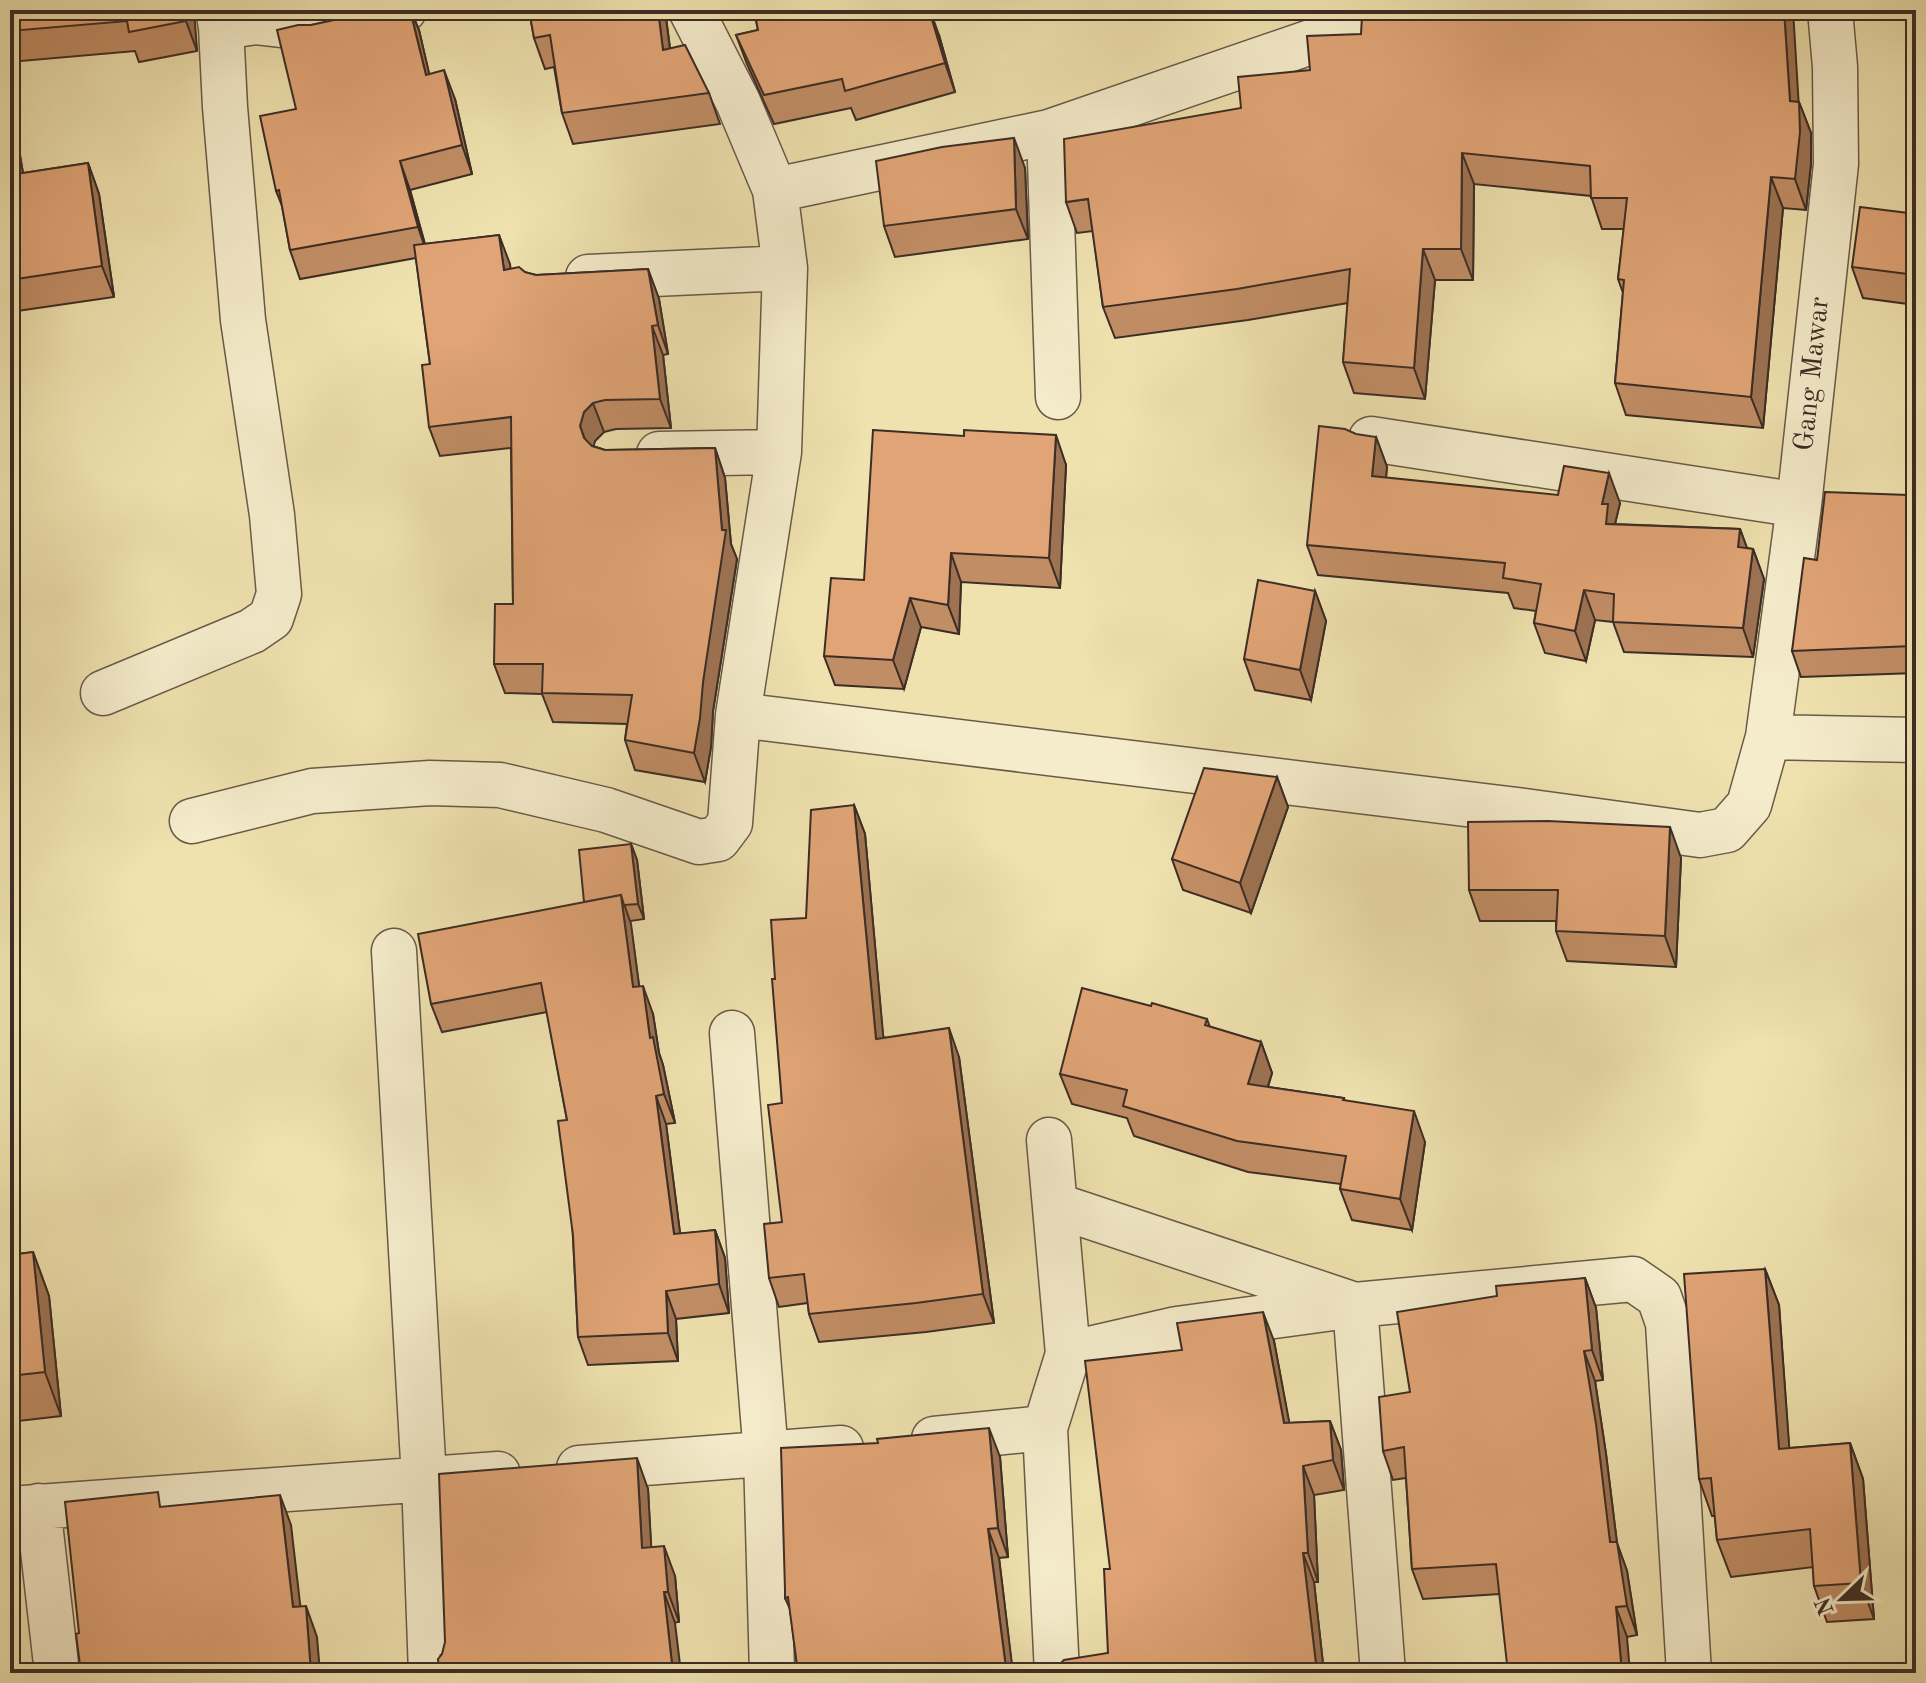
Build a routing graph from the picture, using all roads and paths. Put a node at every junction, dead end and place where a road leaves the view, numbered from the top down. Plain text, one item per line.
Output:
1 (404, 10) edge
2 (691, 10) edge
3 (1422, 10) edge
4 (1830, 10) edge
5 (219, 18) edge
6 (1049, 132) junction
7 (775, 190) junction
8 (785, 268) junction
9 (546, 279) edge
10 (1058, 397) dead end
11 (1371, 439) edge
12 (779, 452) junction
13 (616, 454) edge
14 (1799, 505) junction
15 (103, 693) dead end
16 (738, 715) junction
17 (1768, 737) junction
18 (1916, 740) edge
19 (192, 821) dead end
20 (394, 951) dead end
21 (732, 1033) dead end
22 (1049, 1140) dead end
23 (1055, 1205) junction
24 (1355, 1305) junction
25 (1068, 1354) junction
26 (1045, 1428) junction
27 (766, 1455) junction
28 (424, 1479) junction
29 (24, 1508) edge
30 (57, 1673) edge
31 (431, 1673) edge
32 (772, 1673) edge
33 (1057, 1673) edge
34 (1383, 1673) edge
35 (1689, 1673) edge

1 - 5 street
2 - 7 street
3 - 6 street
4 - 14 street, Gang Mawar
5 - 15 street
6 - 7 street
6 - 10 street
7 - 8 street
8 - 9 street
8 - 12 street
11 - 14 street
12 - 13 street
12 - 16 street
14 - 17 street, Gang Mawar
16 - 17 street, Gang Mawar
16 - 19 street
17 - 18 street
20 - 28 street
21 - 27 street
22 - 23 street
23 - 24 street
23 - 25 street
24 - 25 street
24 - 34 street
24 - 35 street
25 - 26 street
26 - 27 street
26 - 33 street
27 - 28 street
27 - 32 street
28 - 29 street
28 - 31 street
29 - 30 street

